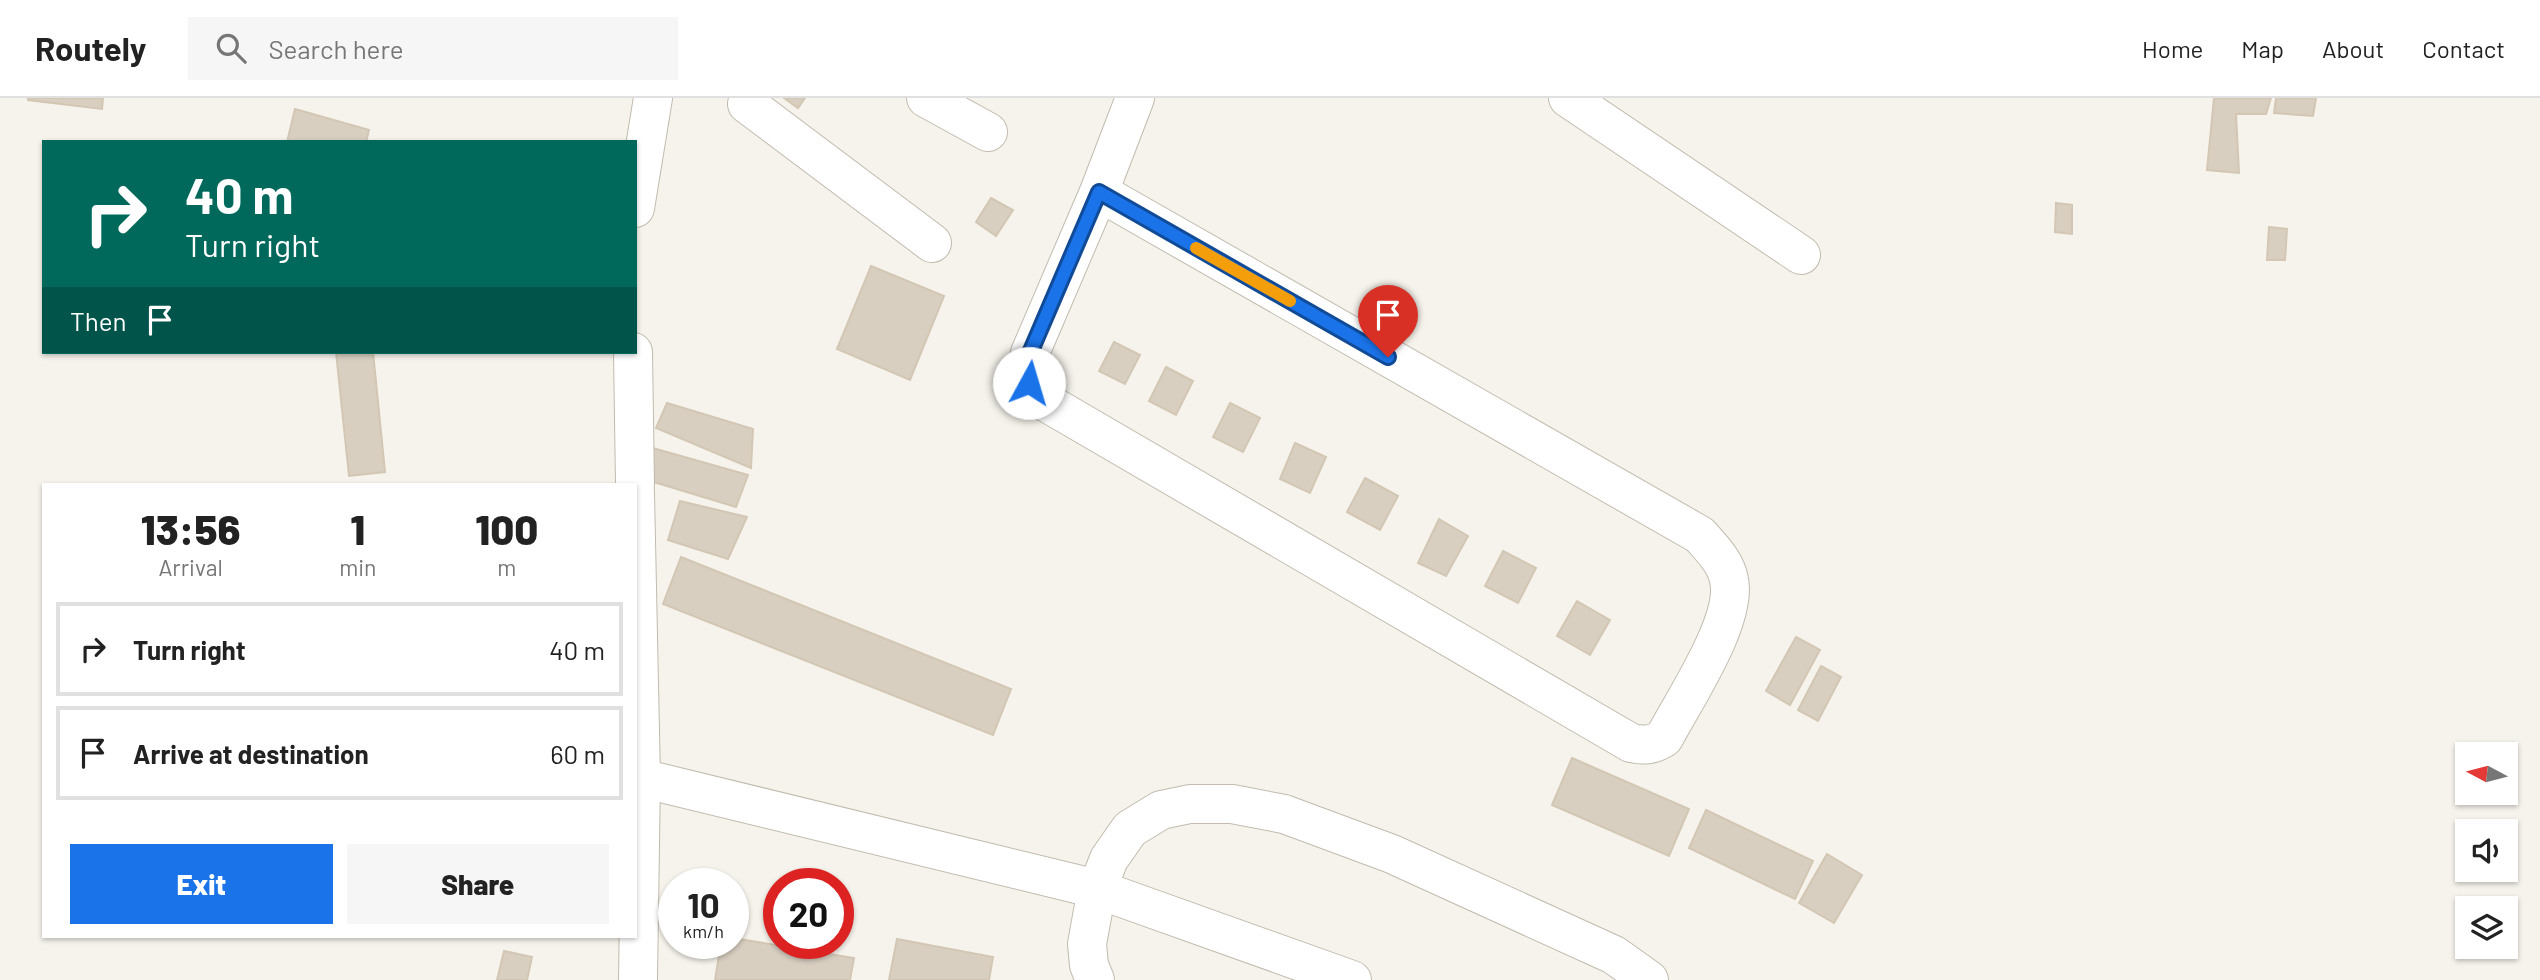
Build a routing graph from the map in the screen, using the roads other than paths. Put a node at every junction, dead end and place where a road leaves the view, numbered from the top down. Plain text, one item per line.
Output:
1 (653, 98) edge
2 (926, 98) edge
3 (1135, 98) edge
4 (1568, 98) edge
5 (739, 100) edge
6 (988, 132) dead end
7 (1099, 192) junction
8 (637, 196) edge
9 (932, 243) dead end
10 (1801, 255) dead end
11 (633, 354) edge
12 (635, 483) edge
13 (637, 588) edge
14 (641, 778) junction
15 (1097, 889) junction
16 (638, 980) edge
17 (1095, 980) edge
18 (1352, 980) edge
19 (1649, 980) edge

1 - 8 street
2 - 6 street
3 - 7 street
4 - 10 street
5 - 9 street
7 - 7 street
11 - 12 street
13 - 14 street
14 - 15 street
14 - 16 street
15 - 17 street
15 - 18 street
15 - 19 street

